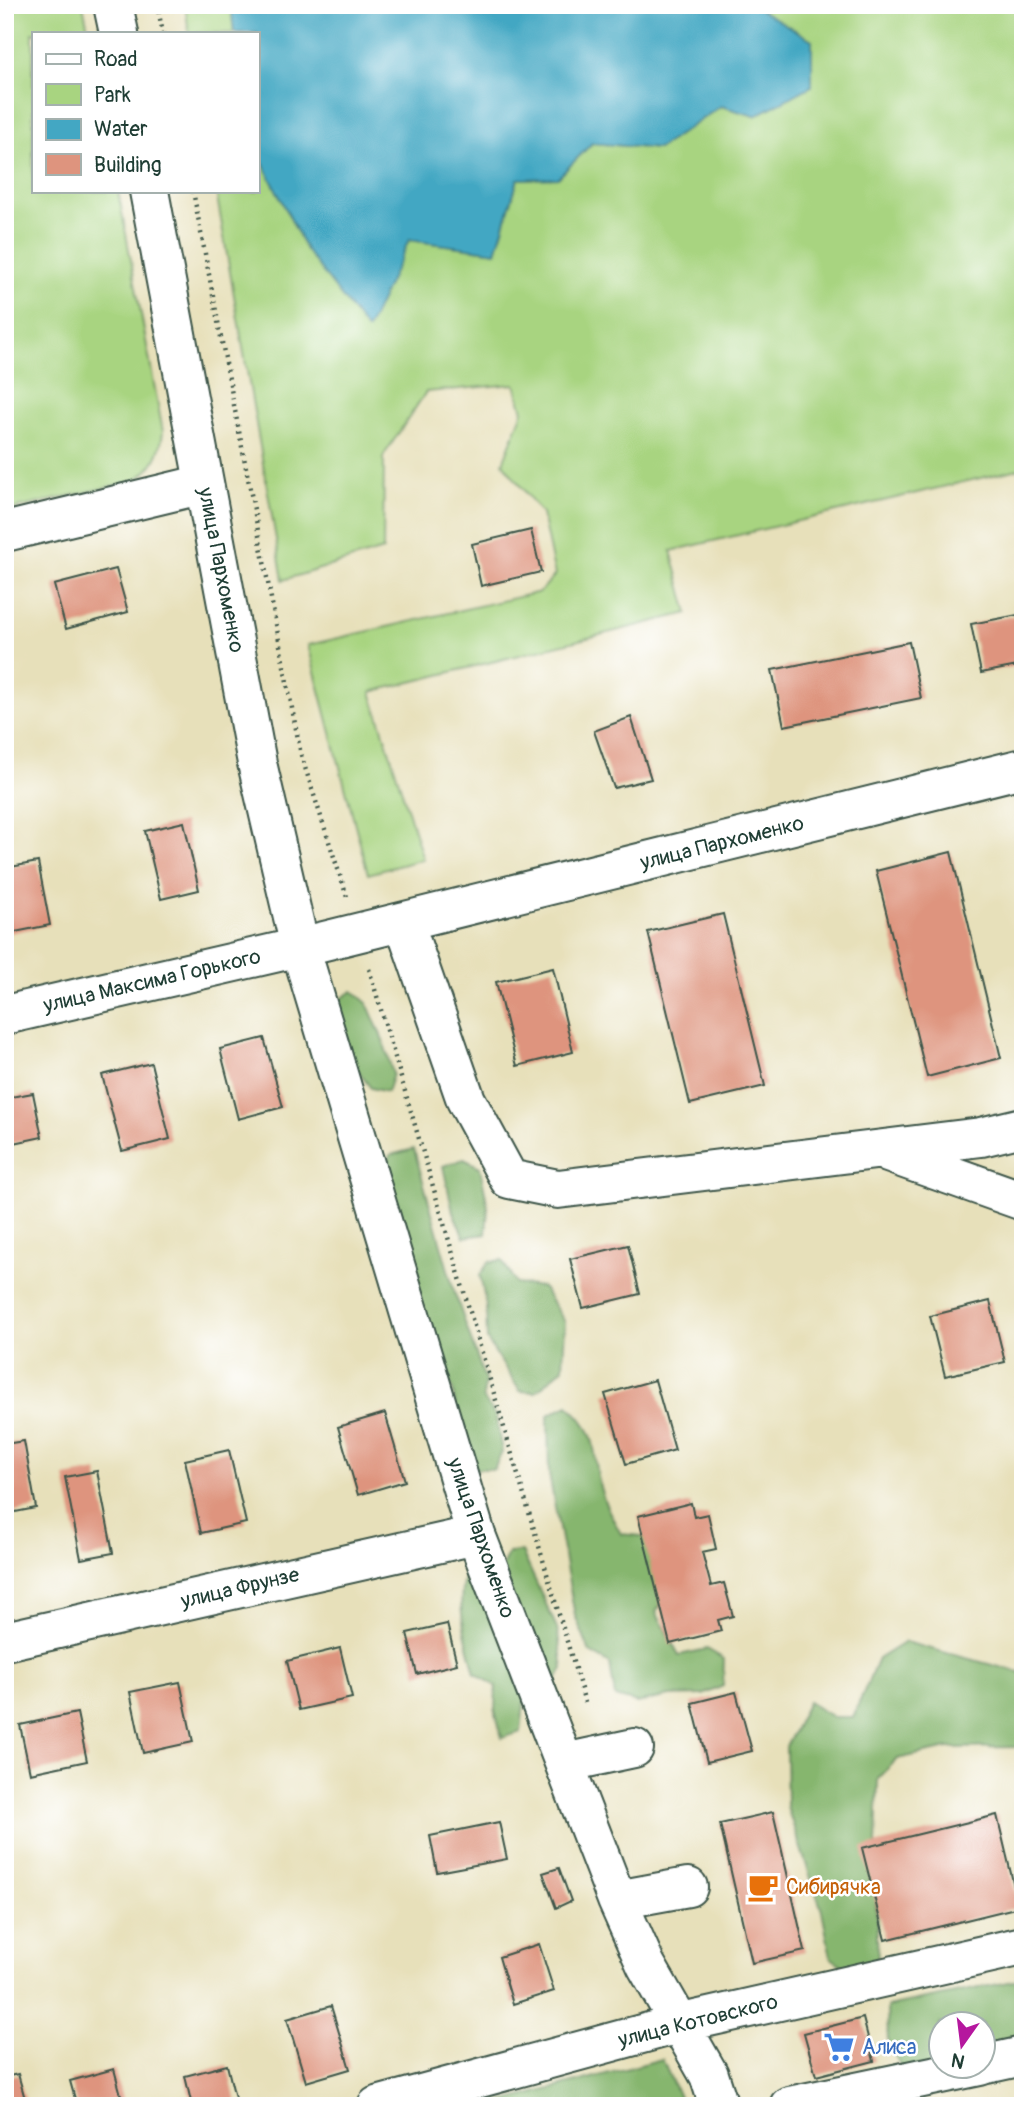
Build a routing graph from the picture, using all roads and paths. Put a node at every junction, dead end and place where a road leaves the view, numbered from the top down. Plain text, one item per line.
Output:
1 (113, 5) edge
2 (158, 5) edge
3 (119, 32) edge
4 (163, 32) edge
5 (149, 192) edge
6 (204, 484) junction
7 (5, 532) edge
8 (1023, 768) edge
9 (404, 922) junction
10 (300, 947) junction
11 (5, 1015) edge
12 (1023, 1128) edge
13 (879, 1150) junction
14 (1023, 1201) edge
15 (476, 1535) junction
16 (5, 1641) edge
17 (634, 1748) dead end
18 (564, 1763) junction
19 (688, 1887) dead end
20 (617, 1900) junction
21 (1023, 1946) edge
22 (682, 2023) junction
23 (1023, 2056) edge
24 (996, 2062) edge
25 (926, 2077) edge
26 (719, 2085) edge
27 (377, 2106) edge
28 (789, 2106) edge

1 - 3 street
2 - 4 path
5 - 6 street, улица Пархоменко
6 - 7 street
6 - 10 street, улица Пархоменко
8 - 9 street, улица Пархоменко
9 - 10 street, улица Пархоменко
9 - 13 street
10 - 11 street, улица Максима Горького
10 - 15 street, улица Пархоменко
12 - 13 street
13 - 14 street
15 - 16 street, улица Фрунзе
15 - 18 street, улица Пархоменко
17 - 18 street
18 - 20 street, улица Пархоменко
19 - 20 street
20 - 22 street, улица Пархоменко
21 - 22 street, улица Котовского
22 - 26 street, улица Пархоменко
22 - 27 street, улица Котовского
23 - 24 street
25 - 28 street

